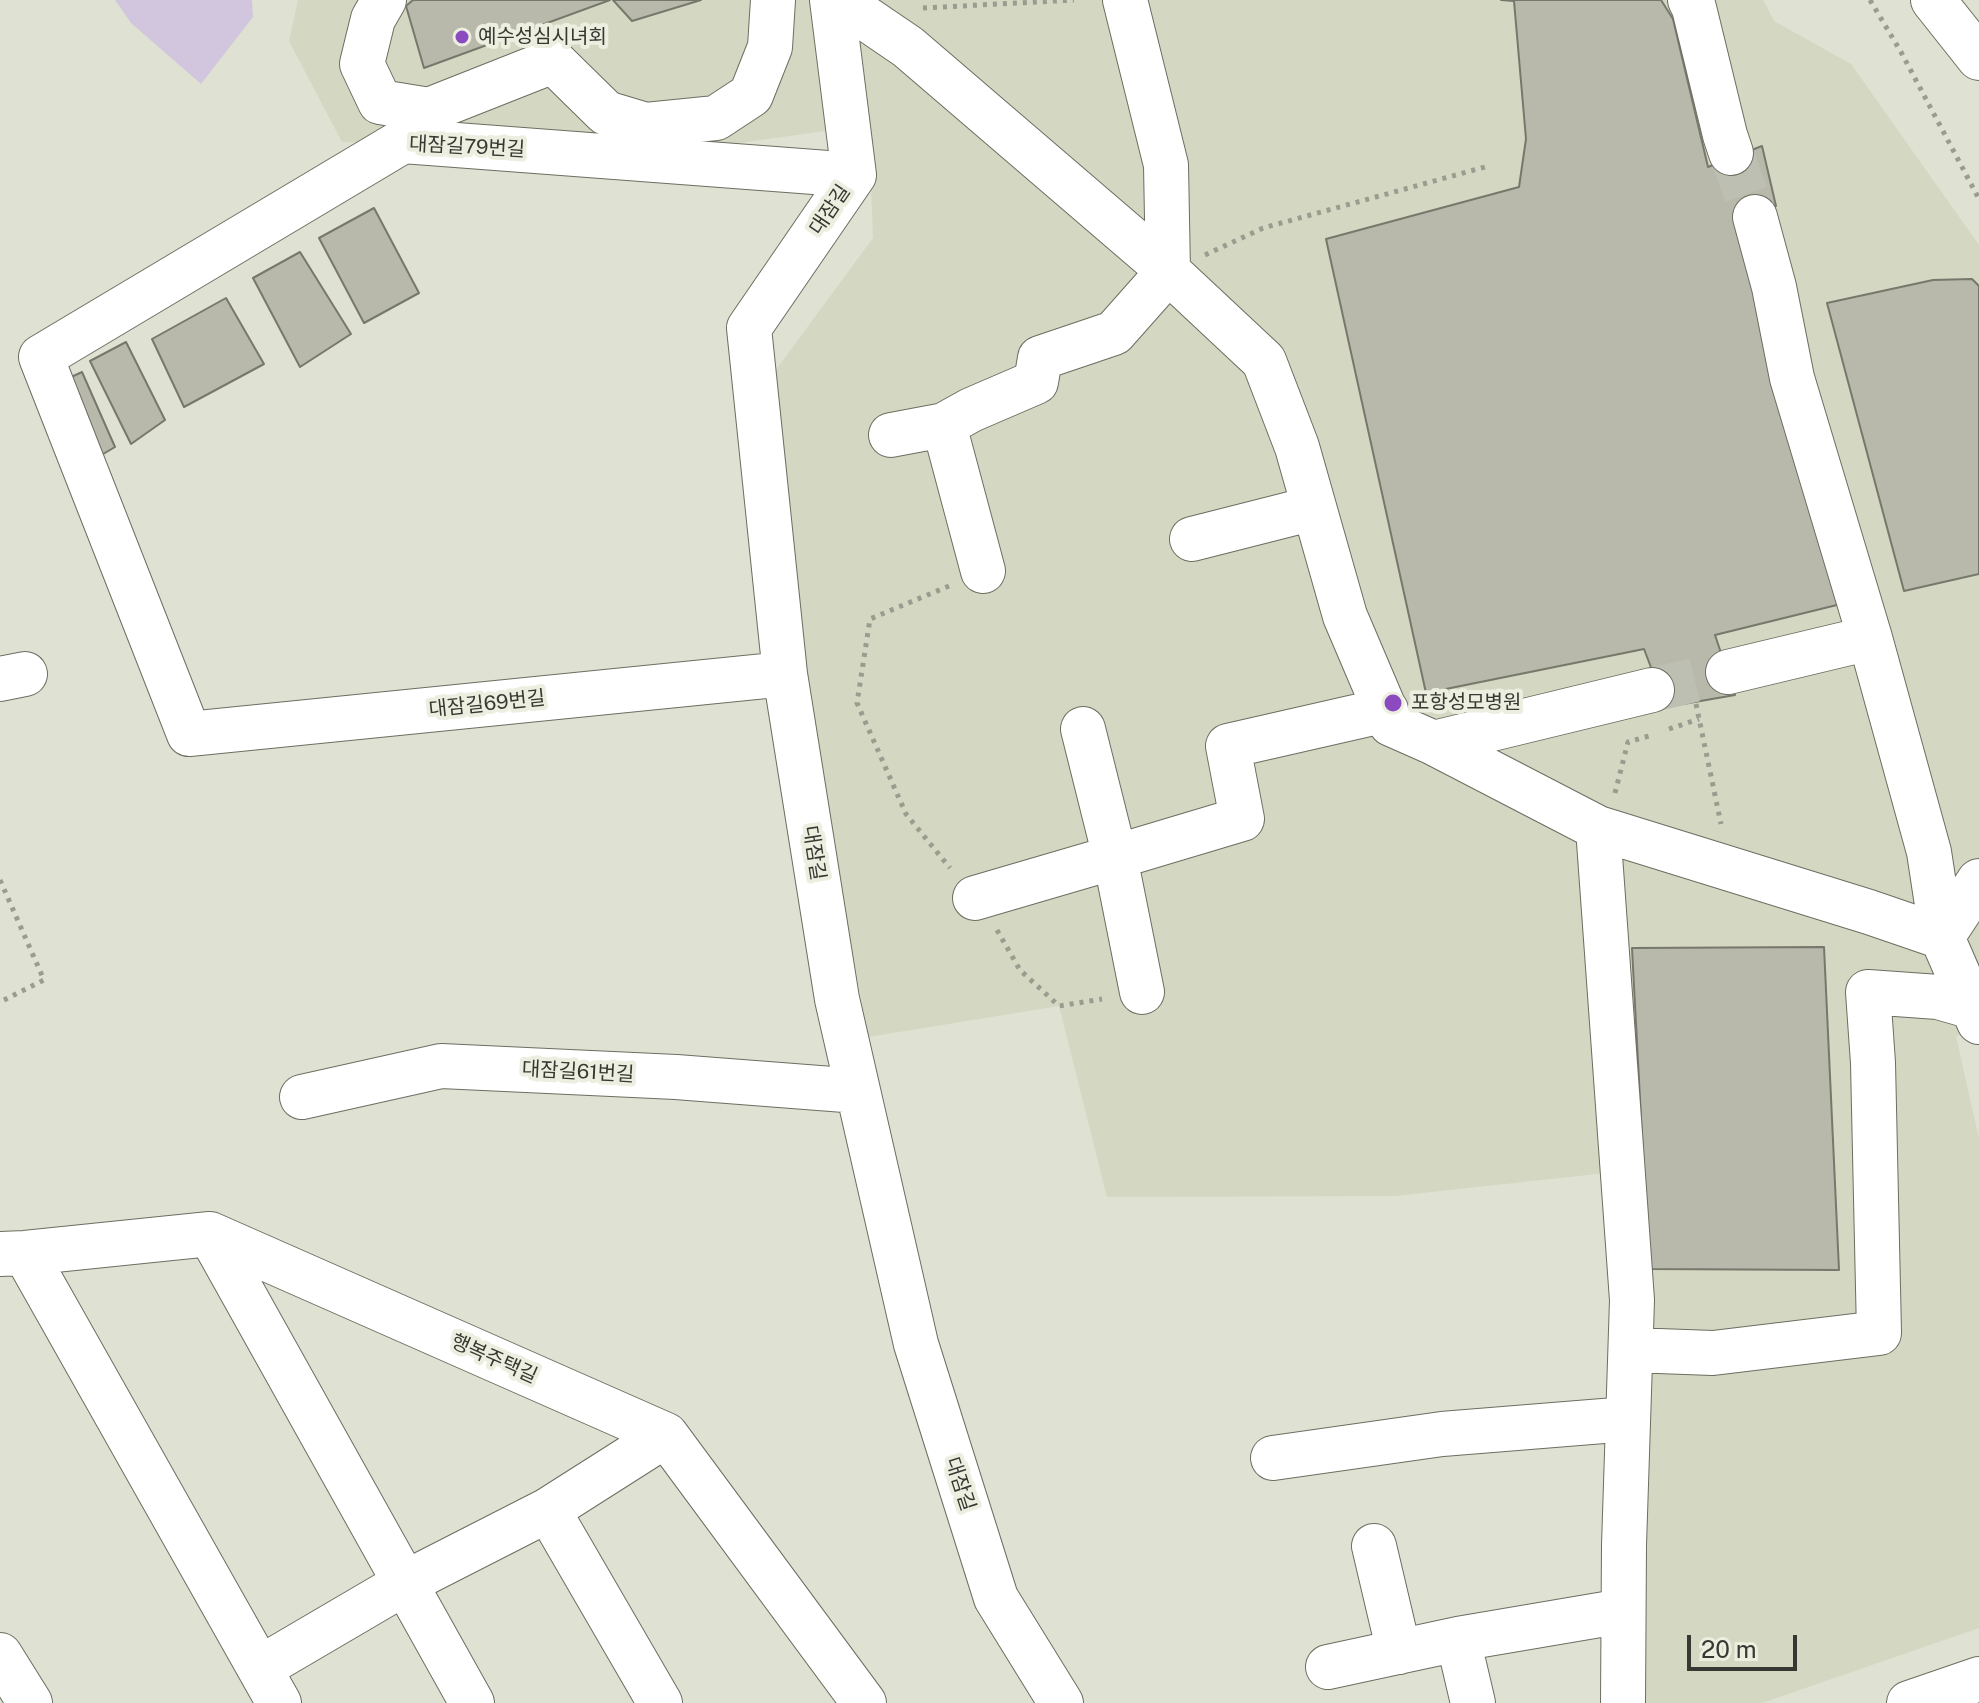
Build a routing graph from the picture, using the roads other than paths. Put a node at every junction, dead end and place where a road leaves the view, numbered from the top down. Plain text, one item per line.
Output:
1 (384, 0) edge
2 (773, 0) edge
3 (832, 0) edge
4 (1125, 0) edge
5 (1690, 0) edge
6 (1933, 0) edge
7 (856, 11) edge
8 (1979, 58) edge
9 (1731, 153) tunnel mouth
10 (854, 175) junction
11 (1755, 217) tunnel mouth
12 (1168, 272) junction
13 (944, 425) junction
14 (891, 435) dead end
15 (1314, 508) junction
16 (1192, 539) dead end
17 (983, 571) road end
18 (1870, 638) junction
19 (1728, 672) tunnel mouth
20 (785, 674) junction
21 (1652, 690) tunnel mouth
22 (1386, 710) junction
23 (1083, 729) dead end
24 (189, 734) joint
25 (1434, 743) junction
26 (1607, 831) junction
27 (1115, 857) junction
28 (1979, 881) edge
29 (975, 898) road end
30 (1942, 937) junction
31 (1142, 992) road end
32 (1976, 1014) edge
33 (858, 1091) junction
34 (302, 1097) dead end
35 (210, 1234) junction
36 (12, 1253) edge
37 (1631, 1350) junction
38 (1628, 1419) junction
39 (666, 1435) junction
40 (1273, 1458) dead end
41 (548, 1510) junction
42 (1374, 1546) dead end
43 (405, 1583) junction
44 (1623, 1611) junction
45 (1458, 1639) junction
46 (1399, 1652) junction
47 (0, 1655) edge
48 (1328, 1667) dead end
49 (1979, 1679) edge
50 (269, 1686) edge
51 (30, 1703) edge
52 (472, 1703) edge
53 (660, 1703) edge
54 (864, 1703) edge
55 (1061, 1703) edge
56 (1473, 1703) edge
57 (1623, 1703) edge
58 (1909, 1703) edge

1 - 2 street
3 - 10 street, 대잠길
4 - 12 street
5 - 9 street
6 - 8 street
7 - 12 street
10 - 20 street, 대잠길
10 - 24 street, 대잠길79번길
11 - 18 street
12 - 13 street
12 - 15 street
13 - 14 street
13 - 17 street
15 - 16 street
15 - 22 street
18 - 19 street
18 - 30 street
20 - 24 street, 대잠길69번길
20 - 33 street, 대잠길
21 - 25 street
22 - 25 street
22 - 27 street
23 - 27 street
25 - 26 street
26 - 30 street
26 - 37 street
27 - 29 street
27 - 31 street
28 - 30 street
30 - 32 street
32 - 37 street
33 - 34 street, 대잠길61번길
33 - 55 street, 대잠길
35 - 36 street, 행복주택길
35 - 39 street, 행복주택길
35 - 43 street
36 - 50 street
37 - 38 street
38 - 40 street
38 - 44 street
39 - 41 street
39 - 54 street, 행복주택길
41 - 43 street
41 - 53 street
42 - 46 street
43 - 50 street
43 - 52 street
44 - 45 street
44 - 57 street
45 - 46 street
45 - 56 street
46 - 48 street
47 - 51 street
49 - 58 street

